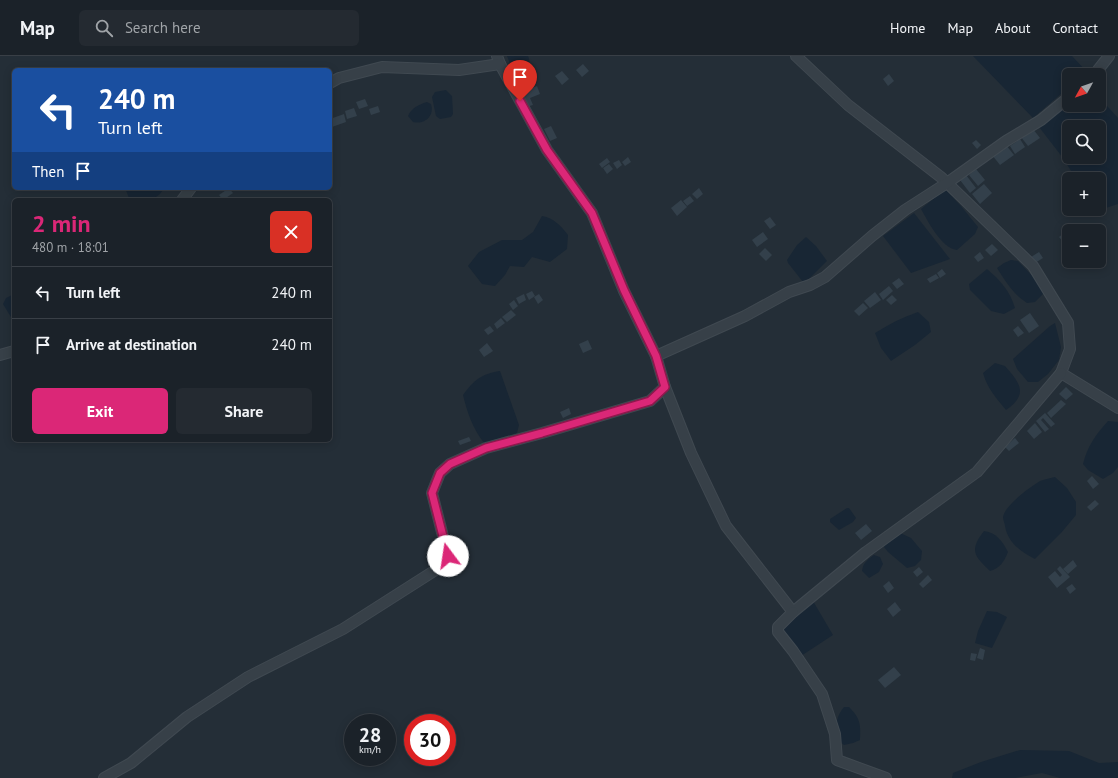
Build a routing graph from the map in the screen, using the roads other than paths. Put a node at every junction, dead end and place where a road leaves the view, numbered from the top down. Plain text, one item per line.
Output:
1 (796, 56) edge
2 (1109, 56) edge
3 (499, 60) edge
4 (1100, 68) edge
5 (332, 82) edge
6 (1062, 103) edge
7 (947, 183) junction
8 (12, 352) edge
9 (0, 355) edge
10 (656, 356) junction
11 (1061, 373) junction
12 (665, 387) junction
13 (1118, 408) edge
14 (793, 612) junction
15 (104, 778) edge
16 (886, 778) edge

1 - 7 street
2 - 4 street
3 - 5 street
3 - 10 street
6 - 7 street
7 - 10 street
7 - 11 street
8 - 9 street
10 - 12 street
11 - 13 street
11 - 14 street
12 - 14 street
12 - 15 street
14 - 16 street

